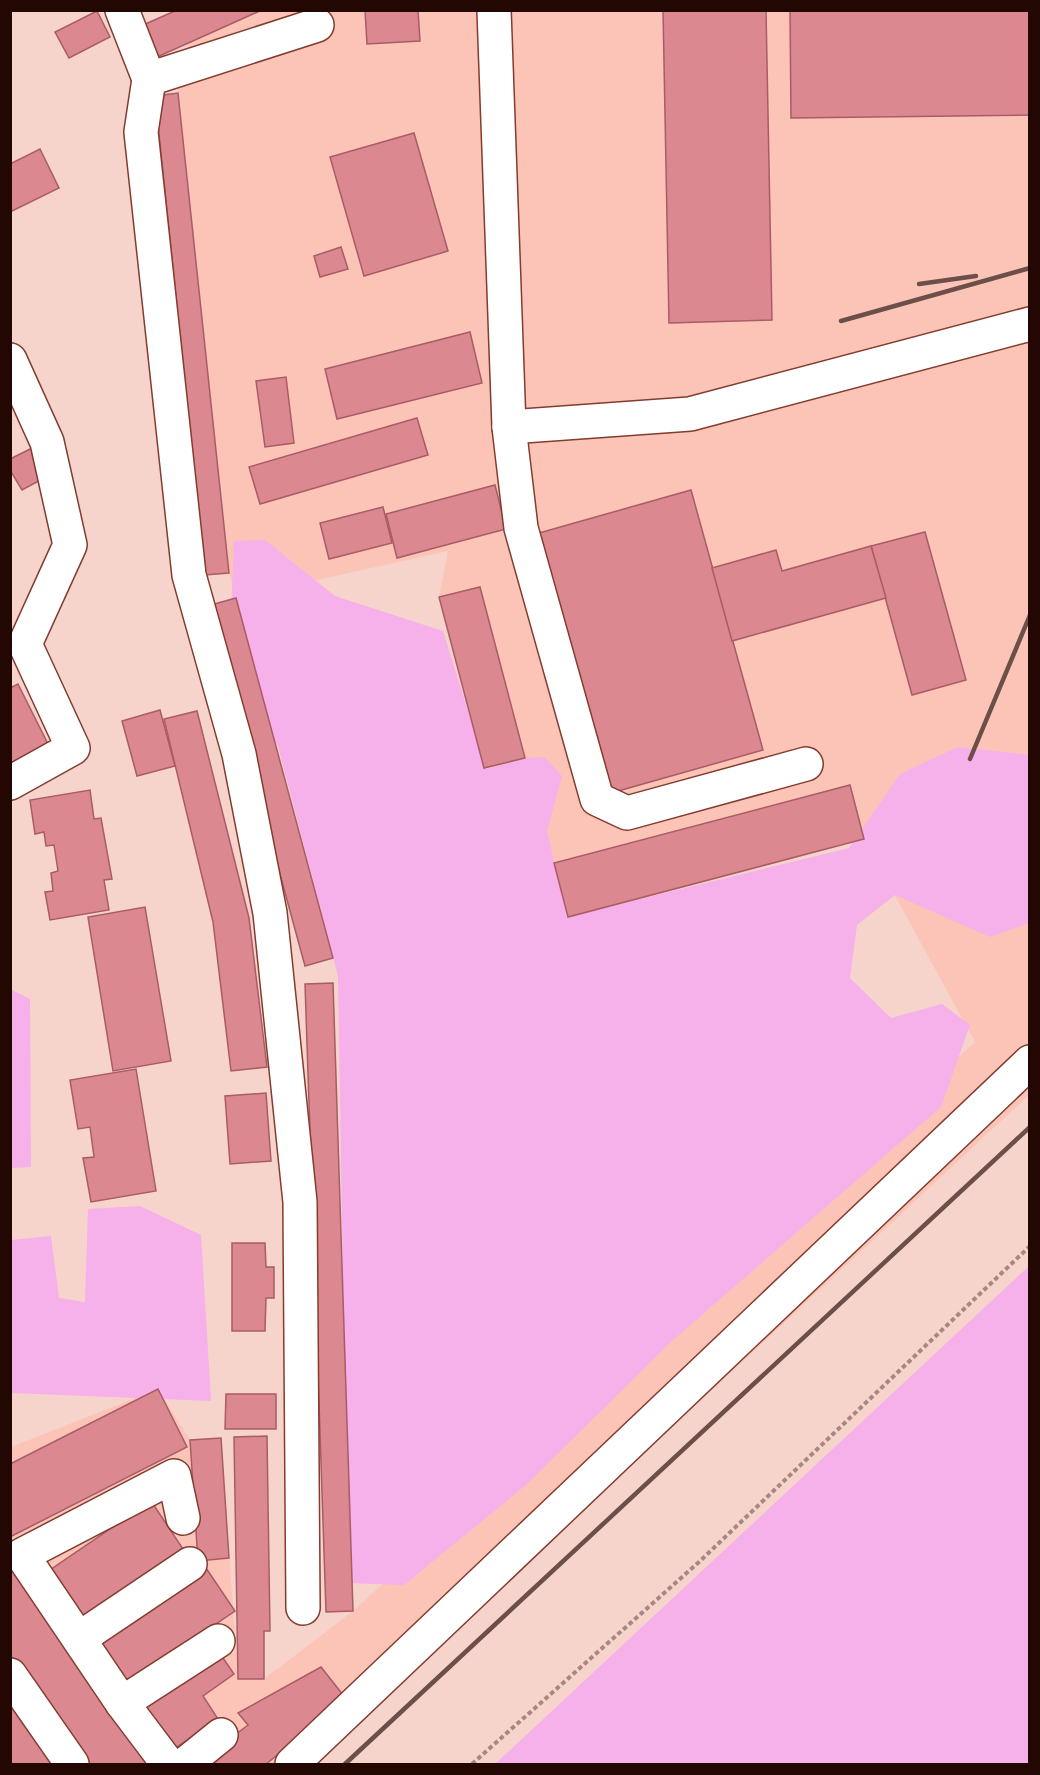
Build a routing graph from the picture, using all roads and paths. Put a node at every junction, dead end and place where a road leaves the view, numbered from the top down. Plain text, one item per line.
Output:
1 (122, 10) edge
2 (494, 10) edge
3 (317, 25) dead end
4 (149, 79) junction
5 (1029, 324) edge
6 (10, 360) edge
7 (509, 427) junction
8 (806, 764) dead end
9 (10, 783) edge
10 (1029, 1062) edge
11 (1029, 1246) edge
12 (183, 1518) dead end
13 (190, 1564) dead end
14 (303, 1608) dead end
15 (80, 1638) junction
16 (218, 1641) dead end
17 (10, 1676) edge
18 (122, 1703) junction
19 (221, 1735) dead end
20 (72, 1764) edge
21 (168, 1764) edge
22 (185, 1764) edge
23 (292, 1764) edge
24 (472, 1764) edge

1 - 4 lane
2 - 7 lane
3 - 4 lane
4 - 14 lane
5 - 7 lane
6 - 9 lane
7 - 8 lane
10 - 23 lane
11 - 24 path
12 - 15 lane
13 - 15 lane
15 - 18 lane
16 - 18 lane
17 - 20 lane
18 - 21 lane
19 - 22 lane

